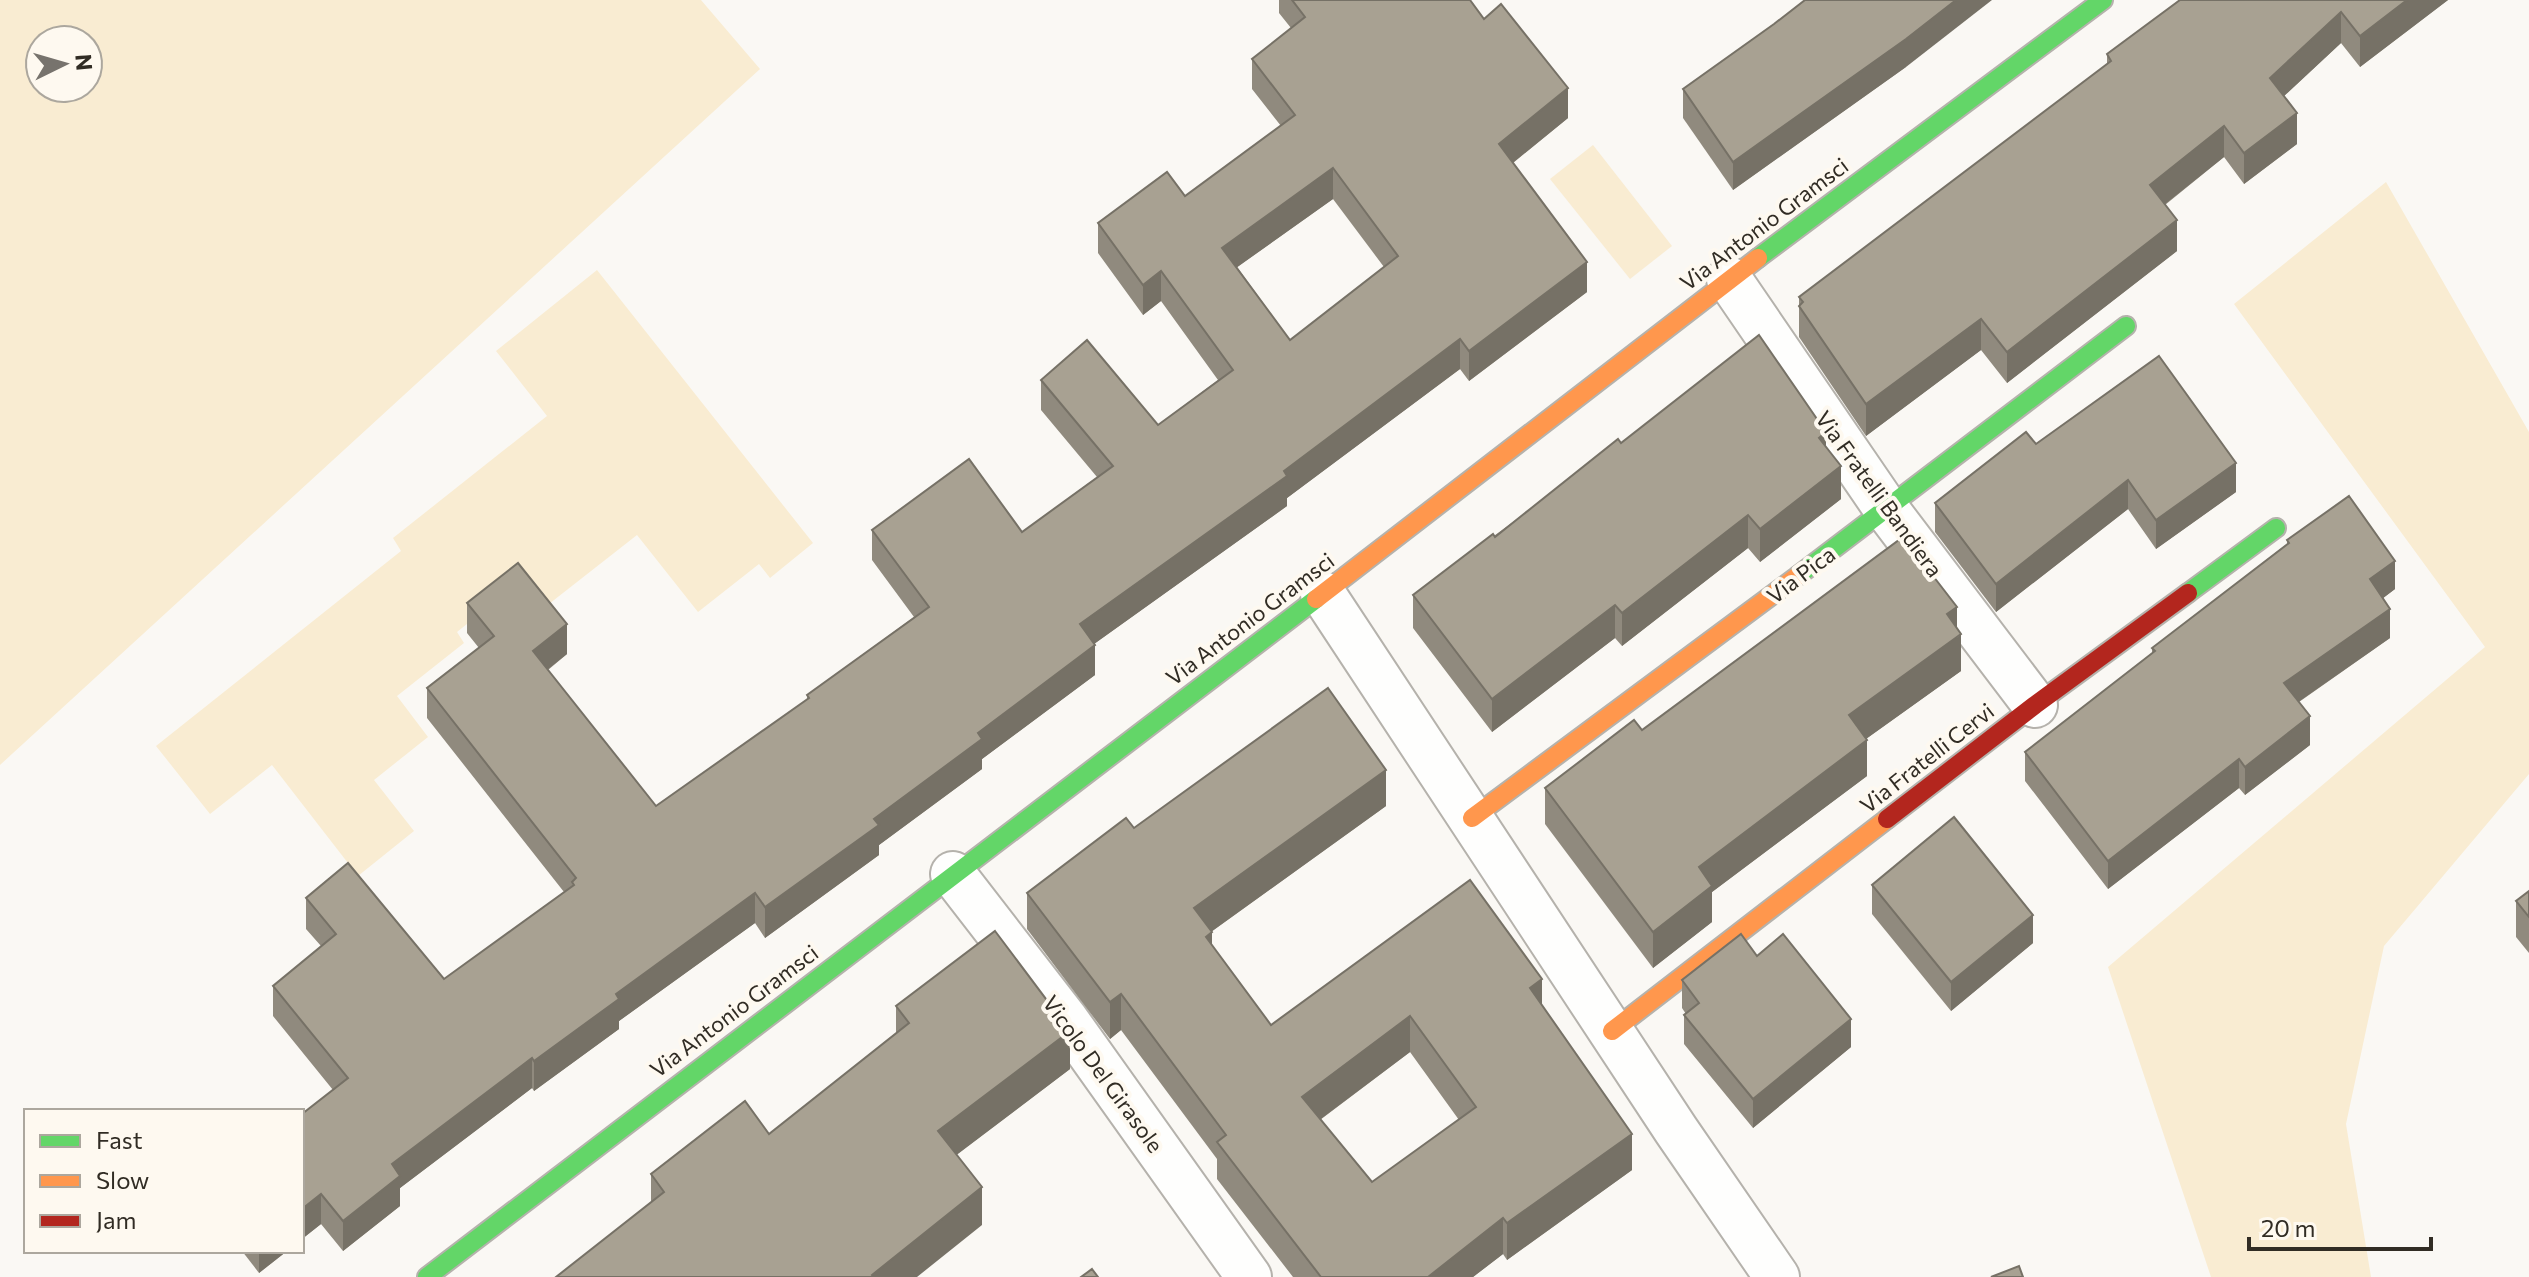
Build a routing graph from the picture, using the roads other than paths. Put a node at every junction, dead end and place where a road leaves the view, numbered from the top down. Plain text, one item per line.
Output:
1 (2103, 0) edge
2 (1729, 279) junction
3 (2126, 326) dead end
4 (1887, 510) junction
5 (2276, 528) dead end
6 (1323, 594) junction
7 (2035, 705) junction
8 (1472, 818) junction
9 (953, 874) junction
10 (1612, 1031) junction
11 (427, 1277) edge
12 (1249, 1277) edge
13 (1777, 1277) edge

1 - 2 street, Via Antonio Gramsci
2 - 4 street, Via Fratelli Bandiera
2 - 6 street, Via Antonio Gramsci
3 - 4 street, Via Pica
4 - 7 street, Via Fratelli Bandiera
4 - 8 street, Via Pica
5 - 7 street, Via Fratelli Cervi
6 - 8 street
6 - 9 street, Via Antonio Gramsci
7 - 10 street, Via Fratelli Cervi
8 - 10 street
9 - 11 street, Via Antonio Gramsci
9 - 12 street, Vicolo Del Girasole
10 - 13 street

